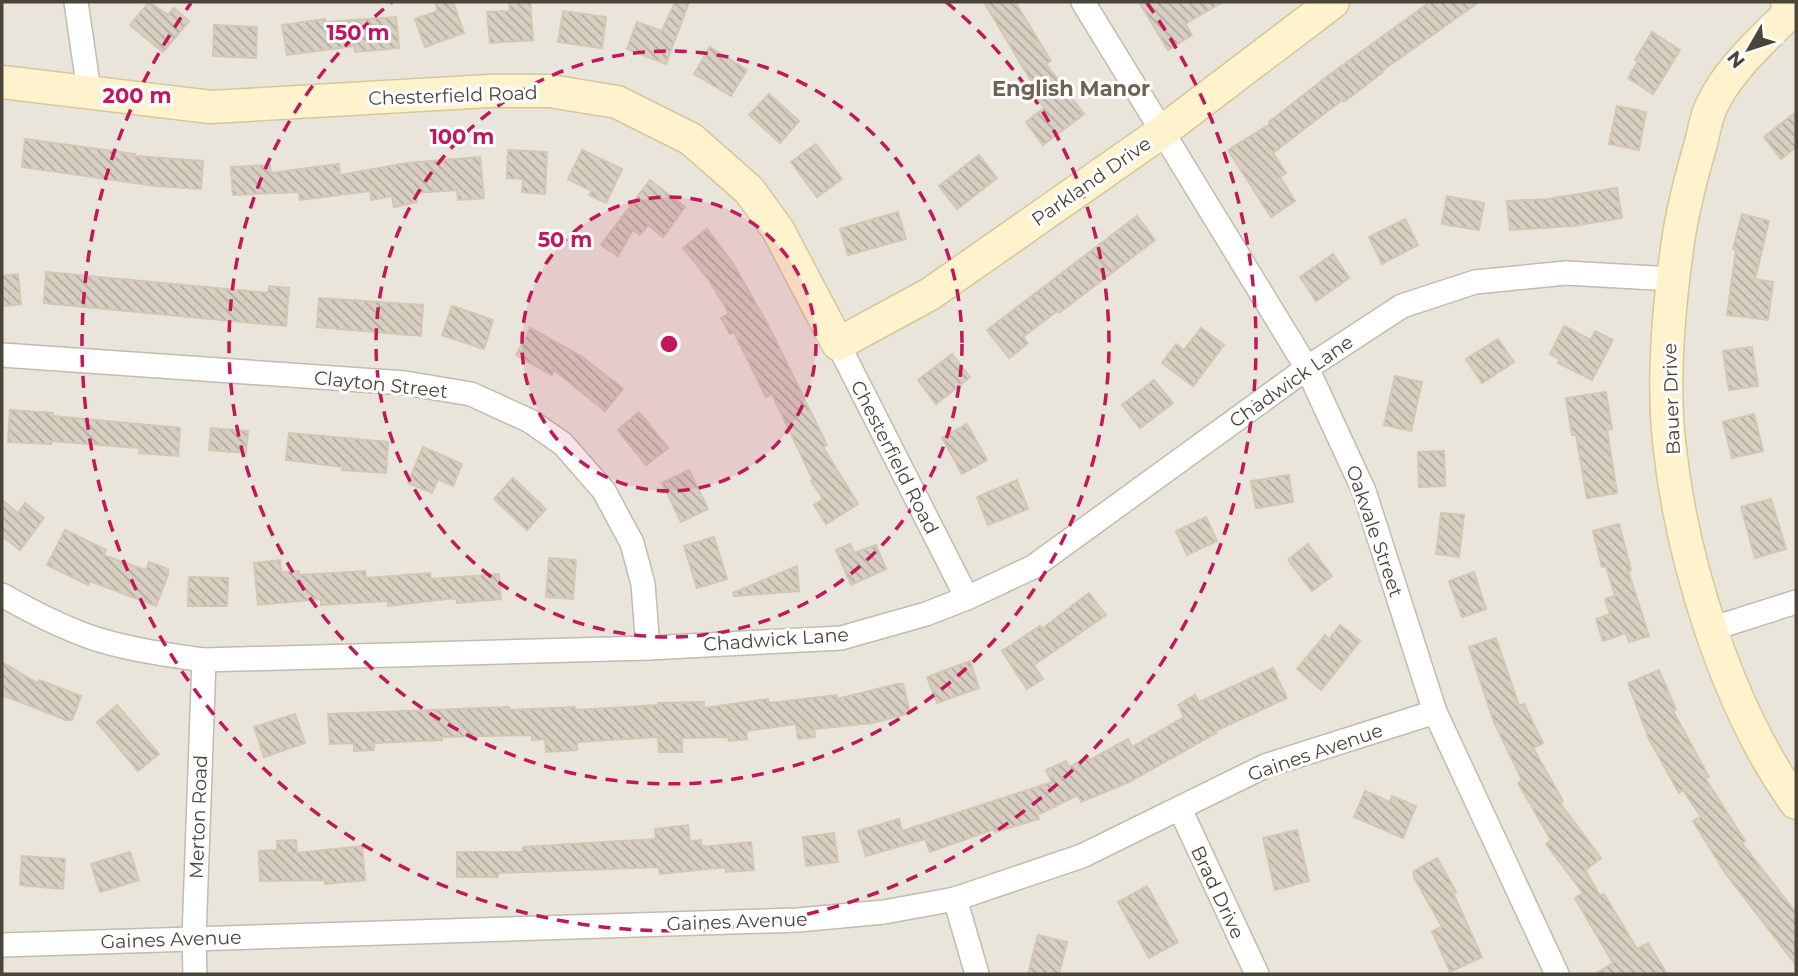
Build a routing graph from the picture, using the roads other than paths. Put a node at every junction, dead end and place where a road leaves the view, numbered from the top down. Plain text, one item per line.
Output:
1 (76, 2) edge
2 (1083, 2) edge
3 (1333, 2) edge
4 (1793, 8) edge
5 (2, 82) edge
6 (89, 91) junction
7 (1163, 131) junction
8 (1672, 279) junction
9 (838, 344) junction
10 (2, 355) edge
11 (1307, 368) junction
12 (2, 595) edge
13 (967, 598) junction
14 (1796, 602) edge
15 (1711, 629) junction
16 (648, 648) junction
17 (204, 660) junction
18 (1435, 712) junction
19 (1796, 803) edge
20 (1180, 809) junction
21 (955, 899) junction
22 (194, 938) junction
23 (2, 945) edge
24 (195, 974) edge
25 (977, 974) edge
26 (1256, 974) edge
27 (1557, 974) edge

1 - 6 street
2 - 7 street, Oakvale Street
3 - 7 street, Parkland Drive
4 - 8 street, Bauer Drive
5 - 6 street, Chesterfield Road
6 - 9 street, Chesterfield Road
7 - 9 street, Parkland Drive
7 - 11 street, Oakvale Street
8 - 11 street, Chadwick Lane
8 - 15 street, Bauer Drive
9 - 13 street, Chesterfield Road
10 - 16 street, Clayton Street
11 - 13 street, Chadwick Lane
11 - 18 street, Oakvale Street
12 - 17 street, Chadwick Lane
13 - 16 street, Chadwick Lane
14 - 15 street
15 - 19 street, Bauer Drive
16 - 17 street, Chadwick Lane
17 - 22 street, Merton Road
18 - 20 street, Gaines Avenue
18 - 27 street, Oakvale Street
20 - 21 street, Gaines Avenue
20 - 26 street, Brad Drive
21 - 22 street, Gaines Avenue
21 - 25 street
22 - 23 street, Gaines Avenue
22 - 24 street, Merton Road

